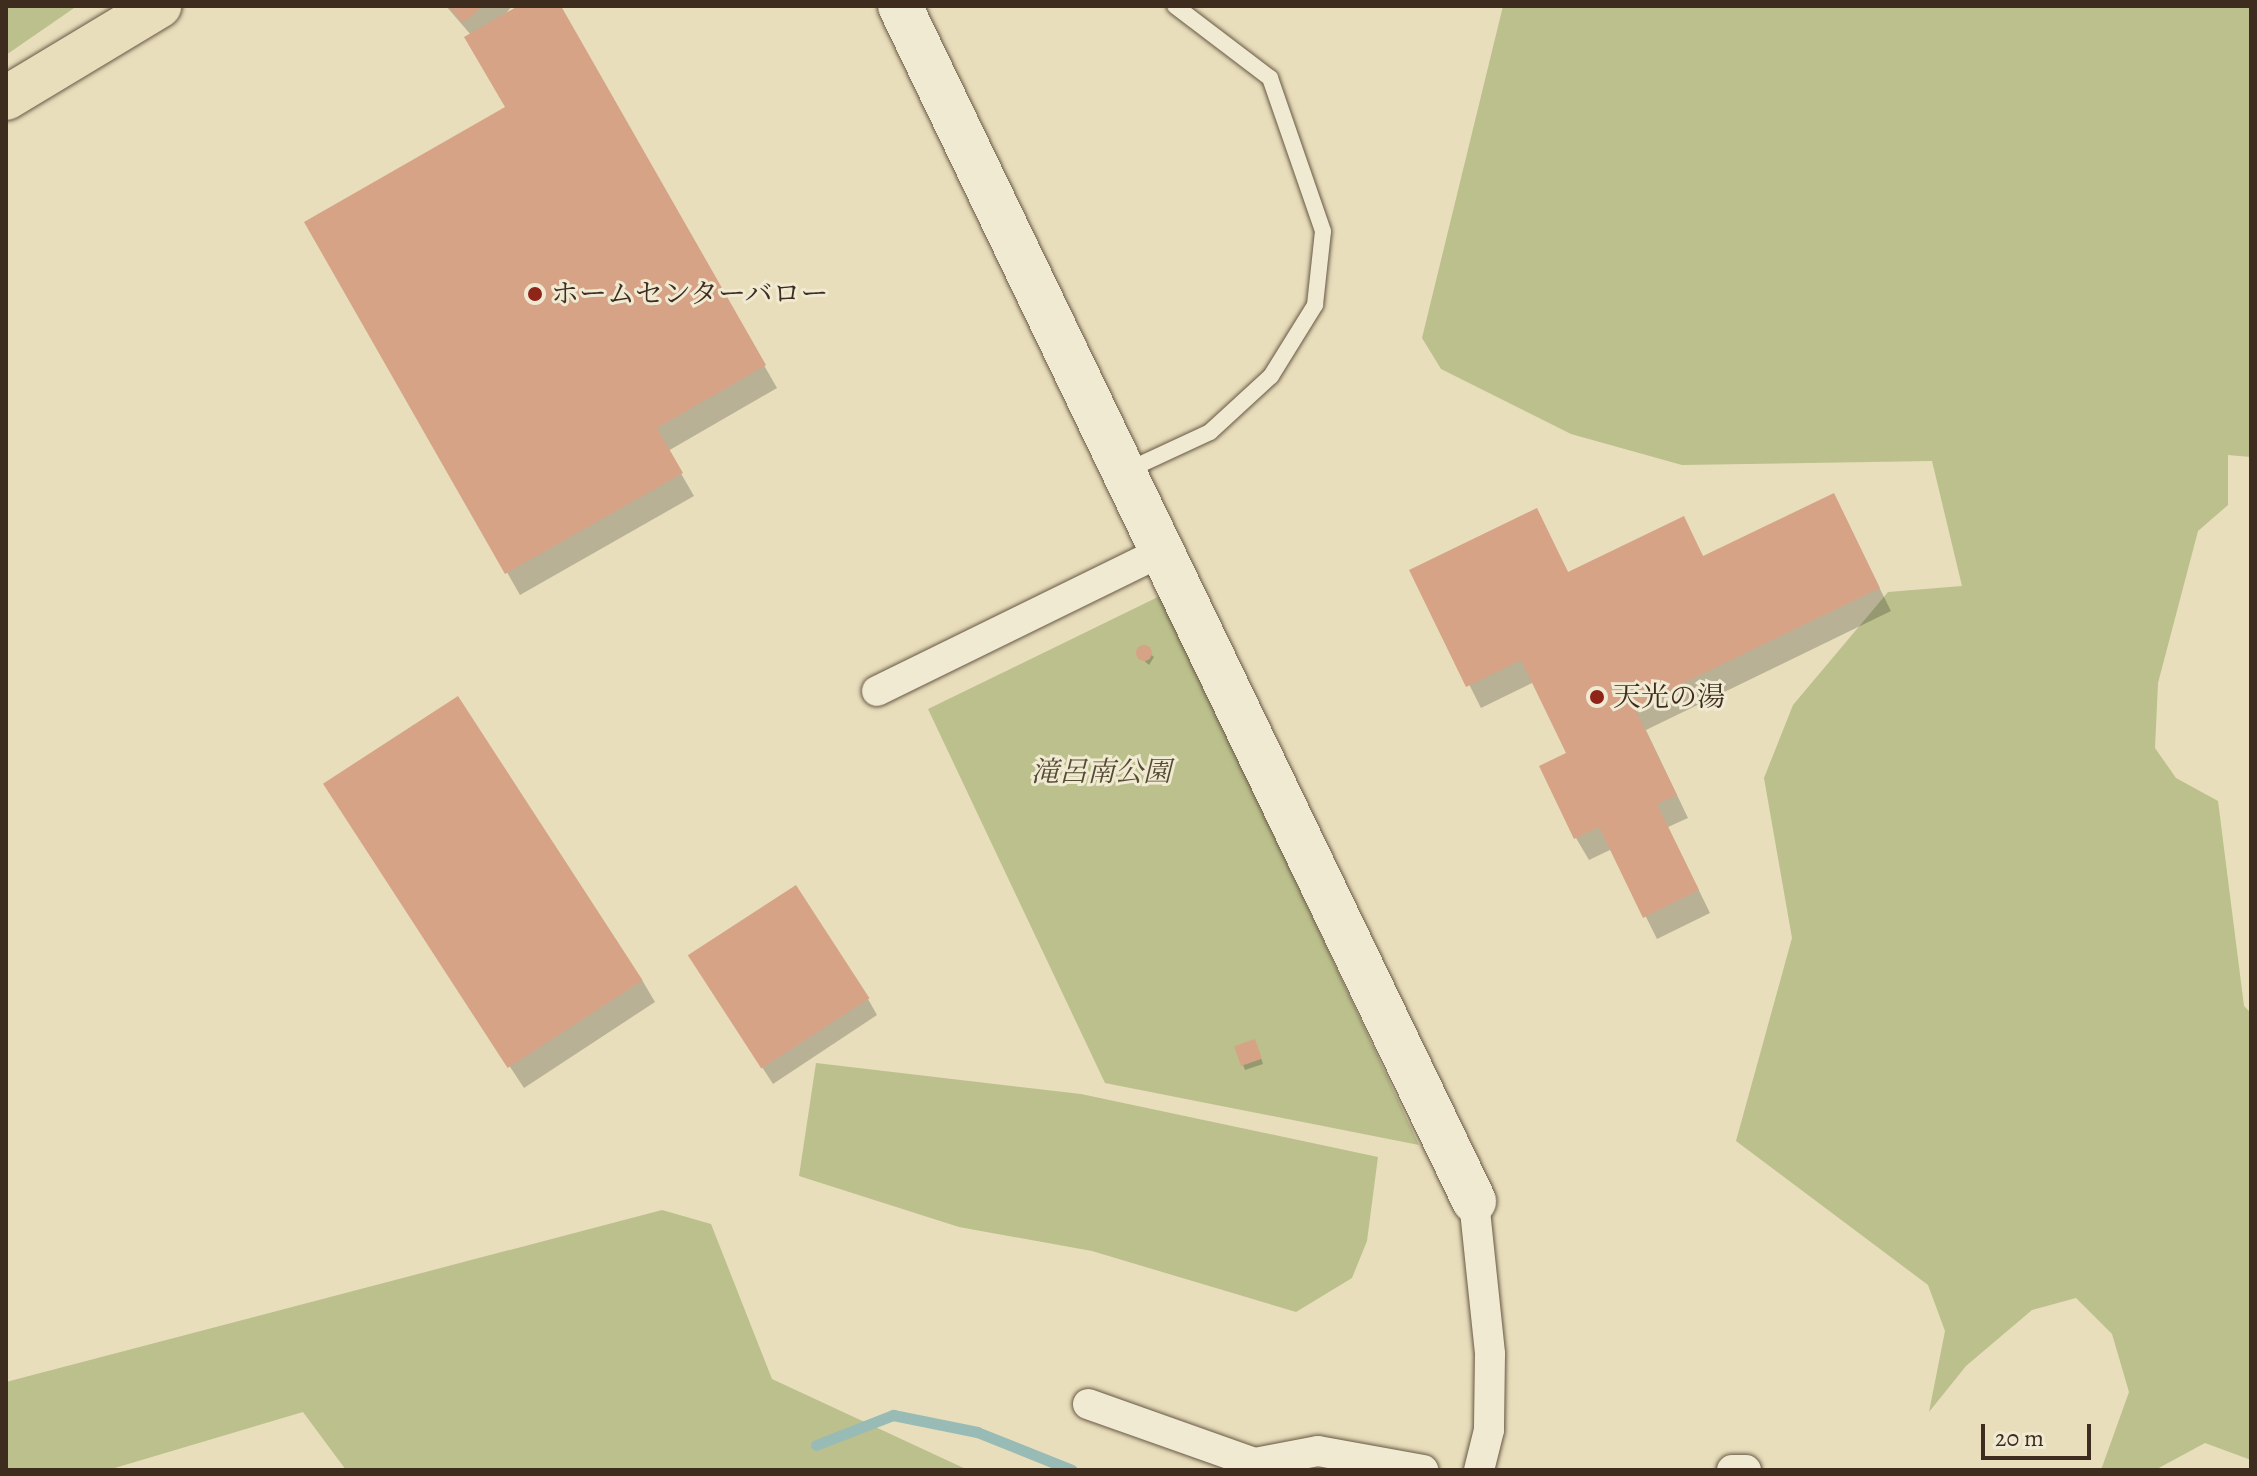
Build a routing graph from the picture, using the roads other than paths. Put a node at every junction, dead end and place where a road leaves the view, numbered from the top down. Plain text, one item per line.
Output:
1 (159, 6) edge
2 (900, 6) edge
3 (1175, 6) edge
4 (6, 98) edge
5 (1123, 473) junction
6 (1161, 552) junction
7 (877, 691) dead end
8 (1474, 1201) joint
9 (1088, 1404) dead end
10 (1423, 1470) edge
11 (1479, 1470) edge
12 (1732, 1470) edge
13 (1746, 1470) edge

1 - 4 highway
2 - 5 street
3 - 5 lane
5 - 6 street
6 - 7 street
6 - 8 street
8 - 11 street
9 - 10 street
12 - 13 street

